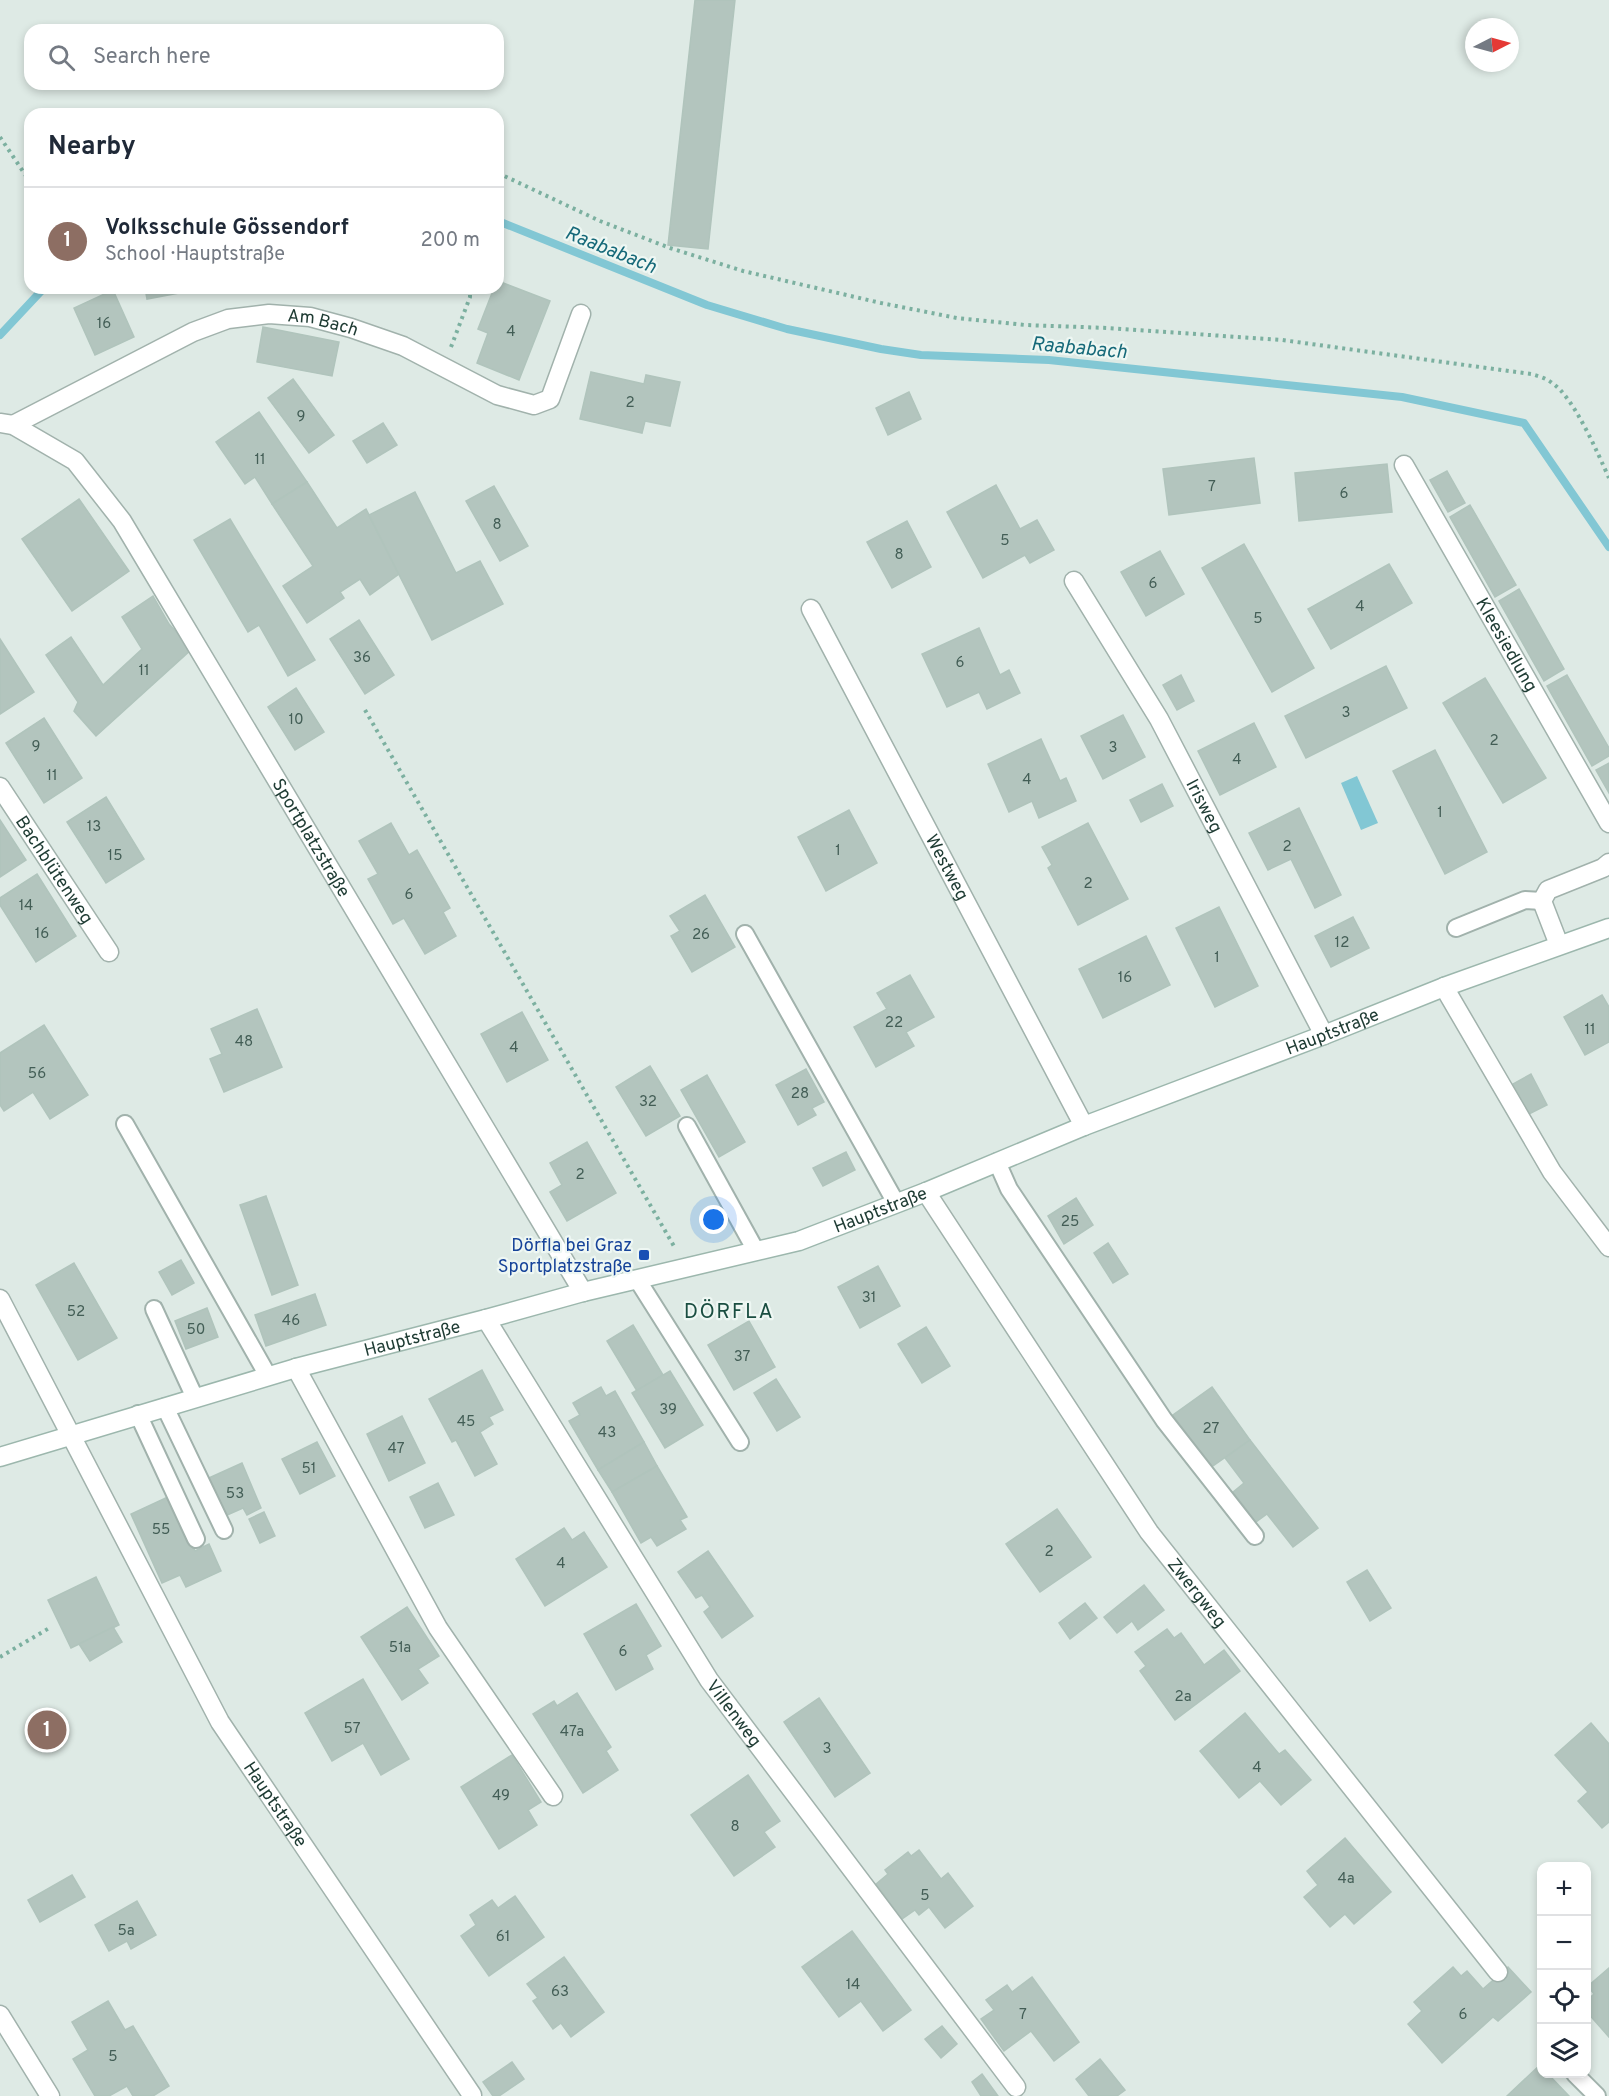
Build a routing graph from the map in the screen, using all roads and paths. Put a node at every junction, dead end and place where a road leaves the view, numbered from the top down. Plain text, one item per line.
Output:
1 (0, 137) edge
2 (24, 173) edge
3 (504, 176) edge
4 (470, 294) edge
5 (581, 314) dead end
6 (443, 367) junction
7 (6, 424) edge
8 (1404, 465) dead end
9 (1609, 478) edge
10 (1074, 581) dead end
11 (811, 609) dead end
12 (365, 711) dead end
13 (0, 787) edge
14 (1609, 823) edge
15 (1609, 863) edge
16 (1542, 901) junction
17 (1456, 928) dead end
18 (1609, 928) edge
19 (745, 934) dead end
20 (1559, 945) junction
21 (108, 952) dead end
22 (1444, 987) junction
23 (1324, 1035) junction
24 (125, 1124) dead end
25 (687, 1126) dead end
26 (1084, 1126) junction
27 (997, 1162) junction
28 (926, 1192) junction
29 (896, 1203) junction
30 (1609, 1247) edge
31 (756, 1251) junction
32 (687, 1268) junction
33 (637, 1279) junction
34 (583, 1292) junction
35 (0, 1299) edge
36 (154, 1309) dead end
37 (486, 1319) junction
38 (296, 1368) junction
39 (268, 1376) junction
40 (195, 1398) junction
41 (165, 1407) junction
42 (138, 1414) junction
43 (71, 1435) junction
44 (740, 1442) dead end
45 (0, 1457) edge
46 (224, 1530) dead end
47 (1255, 1536) dead end
48 (196, 1539) dead end
49 (51, 1627) dead end
50 (0, 1657) edge
51 (554, 1796) dead end
52 (1498, 1972) dead end
53 (0, 2015) edge
54 (1580, 2078) edge
55 (1016, 2087) dead end
56 (472, 2095) edge
57 (50, 2096) edge
58 (1596, 2096) edge

1 - 2 path
3 - 9 path
4 - 6 path
5 - 6 street, Am Bach
6 - 7 street, Am Bach
7 - 34 street, Sportplatzstraße
8 - 14 street, Kleesiedlung
10 - 23 street, Irisweg
11 - 26 street, Westweg
12 - 32 path
13 - 21 street, Bachblütenweg
15 - 16 street
16 - 17 lane
16 - 20 street
18 - 20 street, Hauptstraße
19 - 29 lane
20 - 22 street, Hauptstraße
22 - 23 street, Hauptstraße
22 - 30 street
23 - 26 street, Hauptstraße
24 - 39 lane
25 - 31 lane
26 - 27 street, Hauptstraße
27 - 28 street, Hauptstraße
27 - 47 lane
28 - 29 street, Hauptstraße
28 - 52 street, Zwergweg
29 - 31 street, Hauptstraße
31 - 32 street, Hauptstraße
32 - 33 street, Hauptstraße
33 - 34 street, Hauptstraße
33 - 44 lane
34 - 37 street, Hauptstraße
35 - 43 street, Hauptstraße
36 - 40 lane
37 - 38 street, Hauptstraße
37 - 55 street, Villenweg
38 - 39 street, Hauptstraße
38 - 51 street
39 - 40 street, Hauptstraße
40 - 41 street, Hauptstraße
41 - 42 street, Hauptstraße
41 - 46 lane
42 - 43 street, Hauptstraße
42 - 48 lane
43 - 45 street, Hauptstraße
43 - 56 street, Hauptstraße
49 - 50 path
53 - 57 street
54 - 58 lane

